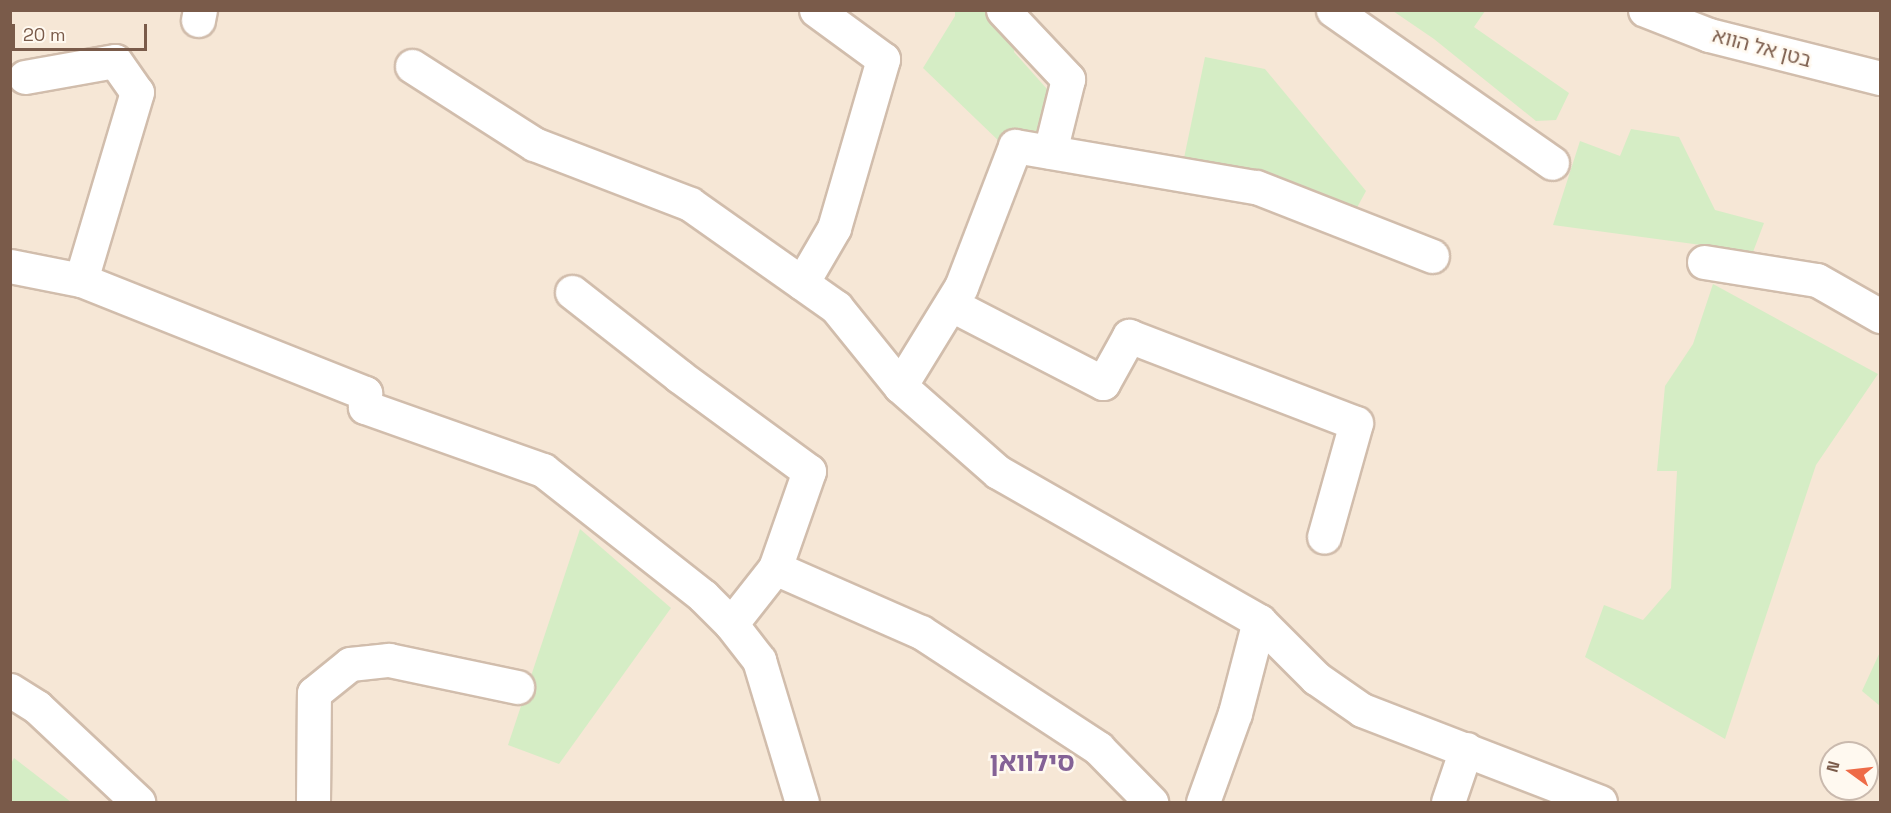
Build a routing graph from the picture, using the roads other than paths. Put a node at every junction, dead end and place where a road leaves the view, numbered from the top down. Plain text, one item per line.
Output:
1 (816, 10) edge
2 (1003, 10) edge
3 (1333, 10) edge
4 (1645, 10) edge
5 (412, 66) dead end
6 (26, 77) dead end
7 (1881, 78) edge
8 (1050, 152) junction
9 (1552, 163) dead end
10 (1432, 256) dead end
11 (1704, 262) dead end
12 (10, 266) edge
13 (81, 280) junction
14 (802, 283) junction
15 (572, 292) dead end
16 (952, 304) junction
17 (1881, 316) edge
18 (900, 386) junction
19 (1324, 537) dead end
20 (775, 568) junction
21 (1259, 621) junction
22 (731, 624) junction
23 (517, 687) dead end
24 (10, 690) edge
25 (1466, 749) junction
26 (138, 802) edge
27 (313, 802) edge
28 (802, 802) edge
29 (1151, 802) edge
30 (1203, 802) edge
31 (1448, 802) edge
32 (1600, 802) edge

1 - 14 street
2 - 8 street
3 - 9 street
4 - 7 street, בטן אל הווא
5 - 14 street
6 - 13 street
8 - 10 street
8 - 16 street
11 - 17 street
12 - 13 street
13 - 22 street
14 - 18 street
15 - 20 street
16 - 18 street
16 - 19 street
18 - 21 street
20 - 22 street
20 - 29 street
21 - 25 street
21 - 30 street
22 - 28 street
23 - 27 street
24 - 26 street
25 - 31 street
25 - 32 street

